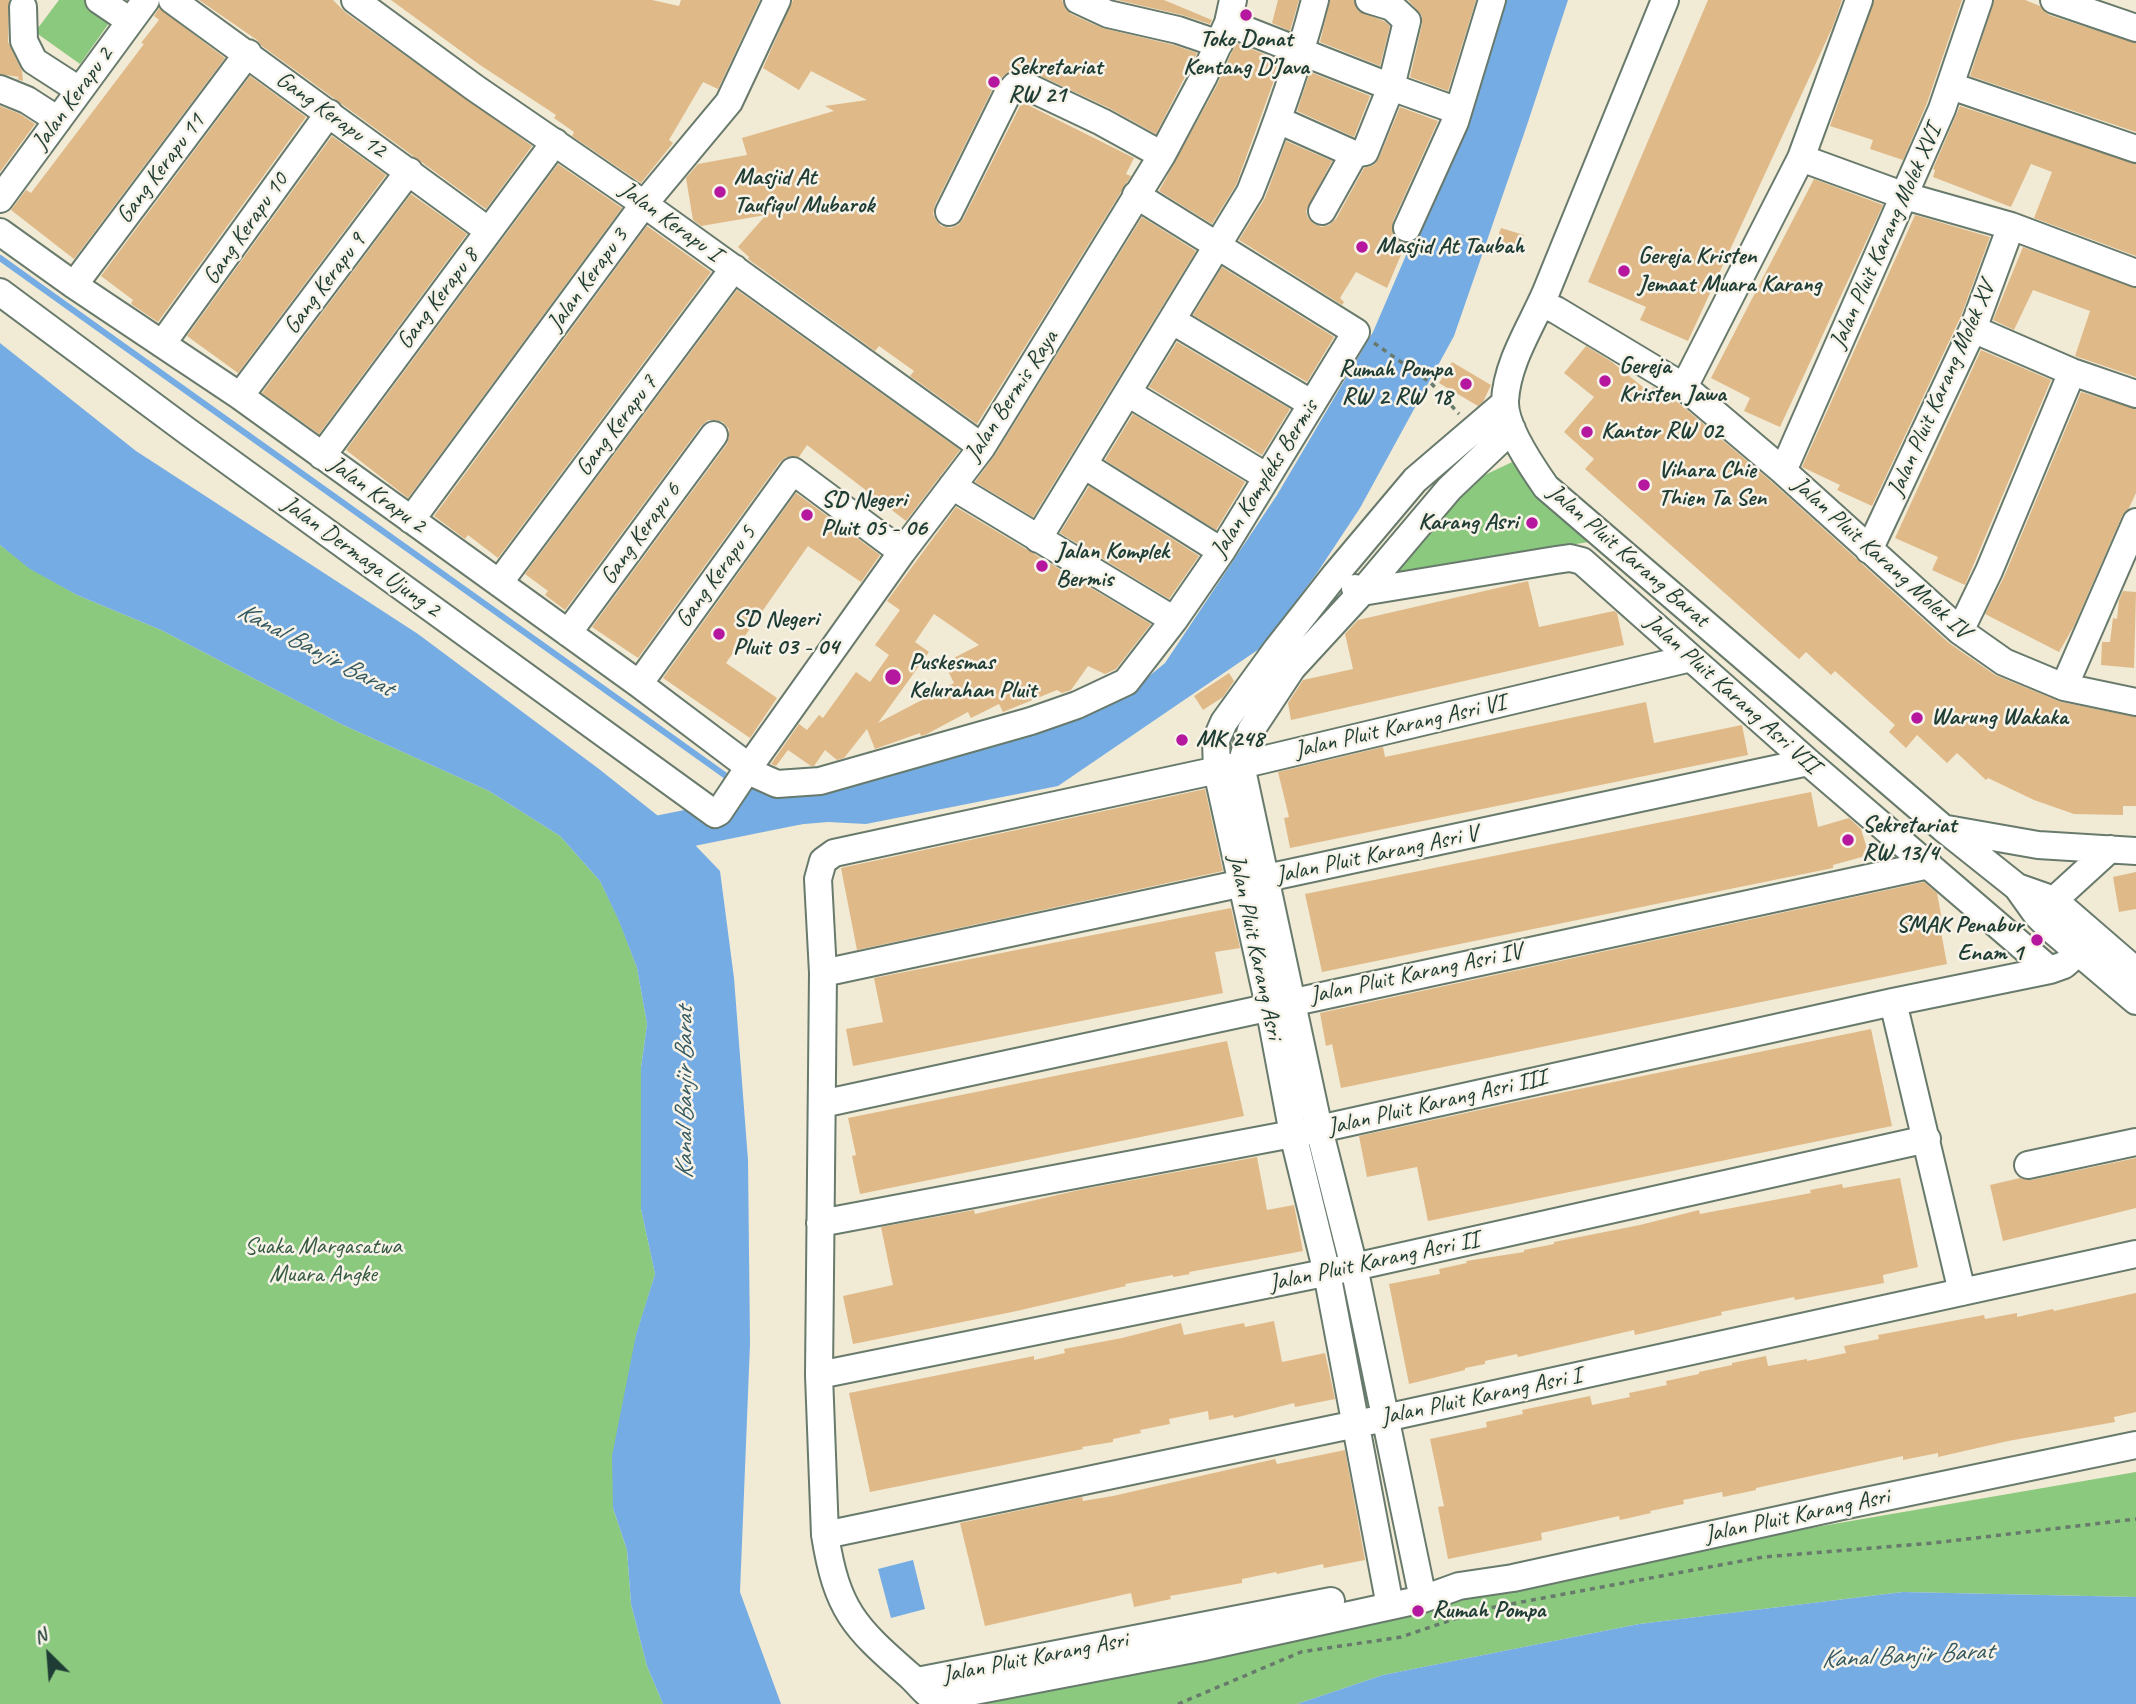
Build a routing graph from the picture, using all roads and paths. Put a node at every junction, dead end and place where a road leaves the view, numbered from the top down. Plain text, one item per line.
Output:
1 (99, 0) edge
2 (172, 0) edge
3 (355, 0) edge
4 (777, 0) edge
5 (1078, 0) edge
6 (1315, 0) edge
7 (1492, 0) edge
8 (1665, 0) edge
9 (1859, 0) edge
10 (1979, 0) edge
11 (2054, 0) edge
12 (1385, 2) edge
13 (23, 7) dead end
14 (1127, 8) edge
15 (138, 10) edge
16 (2128, 18) edge
17 (1227, 22) edge
18 (1302, 51) junction
19 (248, 53) junction
20 (1951, 86) junction
21 (1391, 87) junction
22 (0, 89) edge
23 (79, 90) junction
24 (1458, 111) junction
25 (330, 113) junction
26 (58, 120) junction
27 (1278, 120) junction
28 (555, 142) junction
29 (2136, 149) edge
30 (1354, 154) junction
31 (1162, 155) junction
32 (1801, 158) junction
33 (409, 172) junction
34 (1136, 195) junction
35 (1905, 196) junction
36 (0, 199) edge
37 (644, 204) junction
38 (1322, 211) dead end
39 (949, 212) dead end
40 (2011, 226) junction
41 (1407, 228) dead end
42 (489, 231) junction
43 (0, 232) edge
44 (1218, 247) junction
45 (734, 268) junction
46 (2136, 273) edge
47 (74, 285) junction
48 (0, 292) edge
49 (1541, 304) junction
50 (1173, 321) junction
51 (1973, 329) junction
52 (1365, 336) dead end
53 (162, 344) junction
54 (2072, 372) junction
55 (1431, 383) dead end
56 (1684, 387) junction
57 (1128, 393) junction
58 (2136, 394) edge
59 (240, 396) junction
60 (1505, 403) junction
61 (1312, 404) junction
62 (1512, 429) junction
63 (713, 435) dead end
64 (982, 447) junction
65 (322, 456) junction
66 (1083, 465) junction
67 (1783, 471) junction
68 (1267, 477) junction
69 (952, 486) junction
70 (411, 520) junction
71 (2136, 522) edge
72 (1038, 539) junction
73 (1869, 550) junction
74 (1221, 551) junction
75 (902, 552) junction
76 (1335, 575) junction
77 (2124, 575) edge
78 (499, 583) junction
79 (1362, 592) junction
80 (1174, 620) junction
81 (1959, 631) junction
82 (568, 633) junction
83 (1691, 658) junction
84 (639, 684) junction
85 (2063, 687) junction
86 (2136, 702) edge
87 (1808, 762) junction
88 (1229, 768) junction
89 (746, 772) junction
90 (722, 807) joint
91 (1942, 828) junction
92 (2110, 849) junction
93 (2136, 851) edge
94 (1929, 865) junction
95 (1254, 881) junction
96 (2045, 907) junction
97 (2079, 952) junction
98 (2050, 970) junction
99 (2136, 971) edge
100 (823, 973) junction
101 (2136, 1001) edge
102 (1893, 1002) junction
103 (1280, 1003) junction
104 (822, 1104) junction
105 (1306, 1132) junction
106 (1927, 1139) junction
107 (2136, 1142) edge
108 (2028, 1165) dead end
109 (820, 1223) junction
110 (2136, 1254) edge
111 (1354, 1267) junction
112 (1326, 1273) junction
113 (1962, 1292) junction
114 (819, 1375) junction
115 (1385, 1418) junction
116 (1357, 1424) junction
117 (2136, 1445) edge
118 (2136, 1519) edge
119 (825, 1535) junction
120 (1422, 1591) junction
121 (1389, 1598) junction
122 (1178, 1704) edge

1 - 15 street
2 - 19 street, Gang Kerapu 12
3 - 28 street, Jalan Kerapu I
4 - 37 street, Jalan Kerapu 3
5 - 14 street
6 - 18 street
7 - 24 street
8 - 49 street, Jalan Pluit Karang Barat
9 - 32 street
10 - 20 street, Jalan Pluit Karang Molek XVI
11 - 16 street
12 - 21 street
13 - 23 street
14 - 17 street
15 - 23 street, Jalan Kerapu 2
17 - 18 street
17 - 31 street, Jalan Bermis Raya
18 - 21 street
18 - 27 street
19 - 25 street, Gang Kerapu 12
19 - 47 street, Gang Kerapu 11
20 - 29 street
20 - 35 street, Jalan Pluit Karang Molek XVI
21 - 24 street
21 - 30 street
22 - 26 street
23 - 26 street, Jalan Kerapu 2
24 - 41 street
25 - 33 street, Gang Kerapu 12
25 - 53 street, Gang Kerapu 10
26 - 36 street, Jalan Kerapu 2
27 - 30 street
27 - 44 street
28 - 37 street, Jalan Kerapu I
28 - 42 street, Gang Kerapu 8
30 - 38 street
31 - 34 street, Jalan Bermis Raya
31 - 39 street
32 - 35 street
32 - 56 street
33 - 42 street, Gang Kerapu 12
33 - 59 street, Gang Kerapu 9
34 - 44 street
34 - 64 street, Jalan Bermis Raya
35 - 40 street
35 - 67 street, Jalan Pluit Karang Molek XVI
37 - 45 street, Jalan Kerapu I
37 - 70 street, Jalan Kerapu 3
40 - 46 street
40 - 51 street, Jalan Pluit Karang Molek XV
42 - 65 street, Gang Kerapu 8
43 - 47 street, Jalan Krapu 2
44 - 50 street
44 - 61 street, Jalan Kompleks Bermis
45 - 64 street, Jalan Kerapu I
45 - 78 street, Gang Kerapu 7
47 - 53 street, Jalan Krapu 2
48 - 90 street, Jalan Dermaga Ujung 2
49 - 56 street, Jalan Pluit Karang Molek IV
49 - 60 street, Jalan Pluit Karang Barat
50 - 57 street
50 - 61 street
51 - 54 street
51 - 73 street, Jalan Pluit Karang Molek XV
52 - 55 path
53 - 59 street, Jalan Krapu 2
54 - 58 street
54 - 81 street
56 - 67 street, Jalan Pluit Karang Molek IV
57 - 66 street
57 - 68 street
59 - 65 street, Jalan Krapu 2
60 - 62 street, Jalan Pluit Karang Barat
60 - 76 street, Jalan Pluit Karang Asri
61 - 68 street, Jalan Kompleks Bermis
62 - 79 street, Jalan Pluit Karang Asri
62 - 91 street, Jalan Pluit Karang Barat
63 - 82 street, Gang Kerapu 6
64 - 69 street, Jalan Bermis Raya
65 - 70 street, Jalan Krapu 2
66 - 72 street
66 - 74 street
67 - 73 street, Jalan Pluit Karang Molek IV
68 - 74 street, Jalan Kompleks Bermis
69 - 72 street
69 - 75 street, Jalan Bermis Raya
70 - 78 street, Jalan Krapu 2
71 - 77 street
72 - 80 street
73 - 81 street, Jalan Pluit Karang Molek IV
74 - 80 street, Jalan Kompleks Bermis
75 - 84 street, Gang Kerapu 5
75 - 89 street, Jalan Bermis Raya
76 - 79 street
76 - 88 street, Jalan Pluit Karang Asri
77 - 85 street
78 - 82 street, Jalan Krapu 2
79 - 83 street, Jalan Pluit Karang Asri VII
79 - 88 street, Jalan Pluit Karang Asri
80 - 89 street, Jalan Kompleks Bermis
81 - 85 street, Jalan Pluit Karang Molek IV
82 - 84 street, Jalan Krapu 2
83 - 87 street, Jalan Pluit Karang Asri VII
83 - 88 street, Jalan Pluit Karang Asri VI
84 - 89 street, Jalan Krapu 2
85 - 86 street, Jalan Pluit Karang Molek IV
87 - 94 street, Jalan Pluit Karang Asri VII
87 - 95 street, Jalan Pluit Karang Asri V
88 - 95 street, Jalan Pluit Karang Asri
88 - 100 street, Jalan Pluit Karang Asri VI
89 - 90 street, Jalan Bermis Raya
91 - 92 street
91 - 96 street, Jalan Pluit Karang Barat
92 - 93 street
92 - 96 street
94 - 98 street, Jalan Pluit Karang Asri VII
94 - 103 street, Jalan Pluit Karang Asri IV
95 - 100 street, Jalan Pluit Karang Asri V
95 - 103 street, Jalan Pluit Karang Asri
96 - 97 street, Jalan Pluit Karang Barat
96 - 99 street, Jalan Pluit Karang Barat
97 - 98 street
97 - 101 street, Jalan Pluit Karang Barat
98 - 102 street, Jalan Pluit Karang Asri III
100 - 104 street
102 - 105 street, Jalan Pluit Karang Asri III
102 - 106 street
103 - 104 street, Jalan Pluit Karang Asri IV
103 - 105 street, Jalan Pluit Karang Asri
104 - 109 street
105 - 109 street, Jalan Pluit Karang Asri III
105 - 111 street, Jalan Pluit Karang Asri
105 - 112 street, Jalan Pluit Karang Asri
106 - 111 street, Jalan Pluit Karang Asri II
106 - 113 street
107 - 108 street
109 - 114 street
110 - 113 street, Jalan Pluit Karang Asri I
111 - 112 street, Jalan Pluit Karang Asri II
111 - 115 street, Jalan Pluit Karang Asri
112 - 114 street, Jalan Pluit Karang Asri II
112 - 116 street, Jalan Pluit Karang Asri
113 - 115 street, Jalan Pluit Karang Asri I
114 - 119 street
115 - 116 street, Jalan Pluit Karang Asri I
115 - 120 street, Jalan Pluit Karang Asri
116 - 119 street, Jalan Pluit Karang Asri I
116 - 121 street, Jalan Pluit Karang Asri
117 - 120 street, Jalan Pluit Karang Asri
118 - 122 path
119 - 121 street, Jalan Pluit Karang Asri
120 - 121 street, Jalan Pluit Karang Asri

